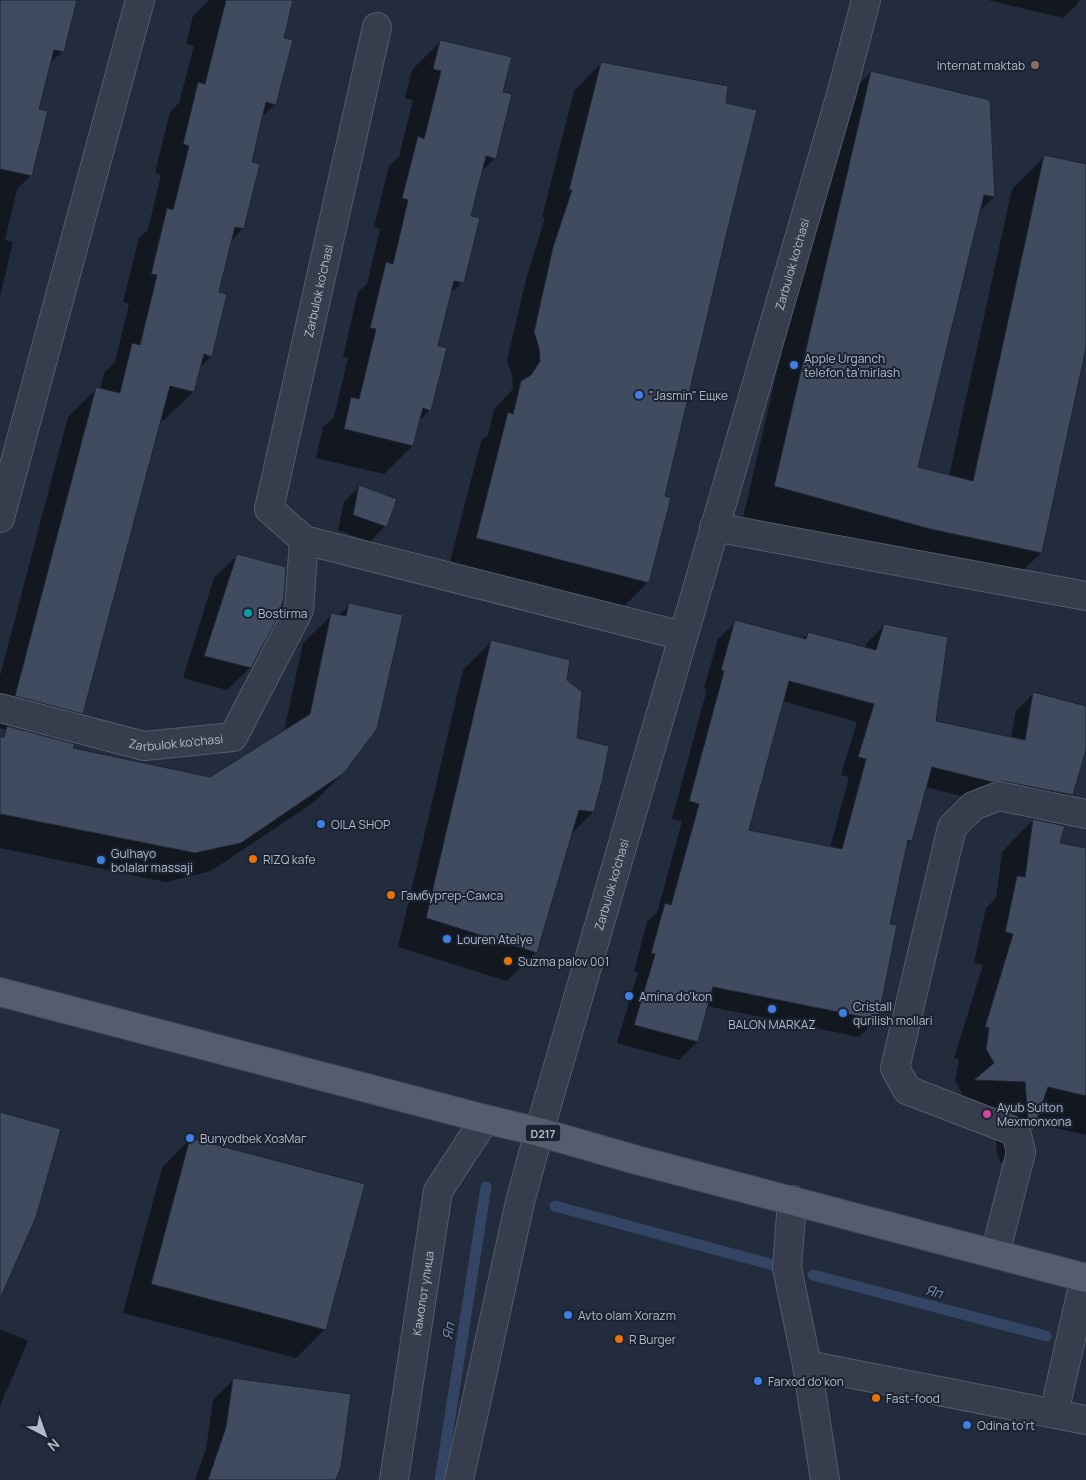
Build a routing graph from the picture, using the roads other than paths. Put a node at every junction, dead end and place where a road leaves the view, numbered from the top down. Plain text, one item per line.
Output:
1 (140, 0) edge
2 (866, 0) edge
3 (377, 27) dead end
4 (0, 518) edge
5 (714, 527) junction
6 (304, 540) junction
7 (1086, 596) edge
8 (683, 636) junction
9 (0, 708) edge
10 (1086, 814) edge
11 (0, 992) edge
12 (485, 1120) junction
13 (538, 1132) junction
14 (792, 1200) junction
15 (995, 1254) junction
16 (1085, 1277) edge
17 (807, 1365) junction
18 (1054, 1413) junction
19 (1086, 1420) edge
20 (394, 1480) edge
21 (459, 1480) edge
22 (825, 1480) edge

1 - 4 street
2 - 5 street, Zarbulok ko'chasi
3 - 6 street, Zarbulok ko'chasi
5 - 7 street
5 - 8 street, Zarbulok ko'chasi
6 - 8 street, Zarbulok ko'chasi
6 - 9 street, Zarbulok ko'chasi
8 - 13 street, Zarbulok ko'chasi
10 - 15 street
11 - 12 main road, D217
12 - 13 main road, D217
12 - 20 street, Камолот улица
13 - 14 main road, D217
13 - 21 street, Zarbulok ko'chasi
14 - 15 main road, D217
14 - 17 street
15 - 16 main road, D217
16 - 18 street
17 - 18 street
17 - 22 street
18 - 19 street

